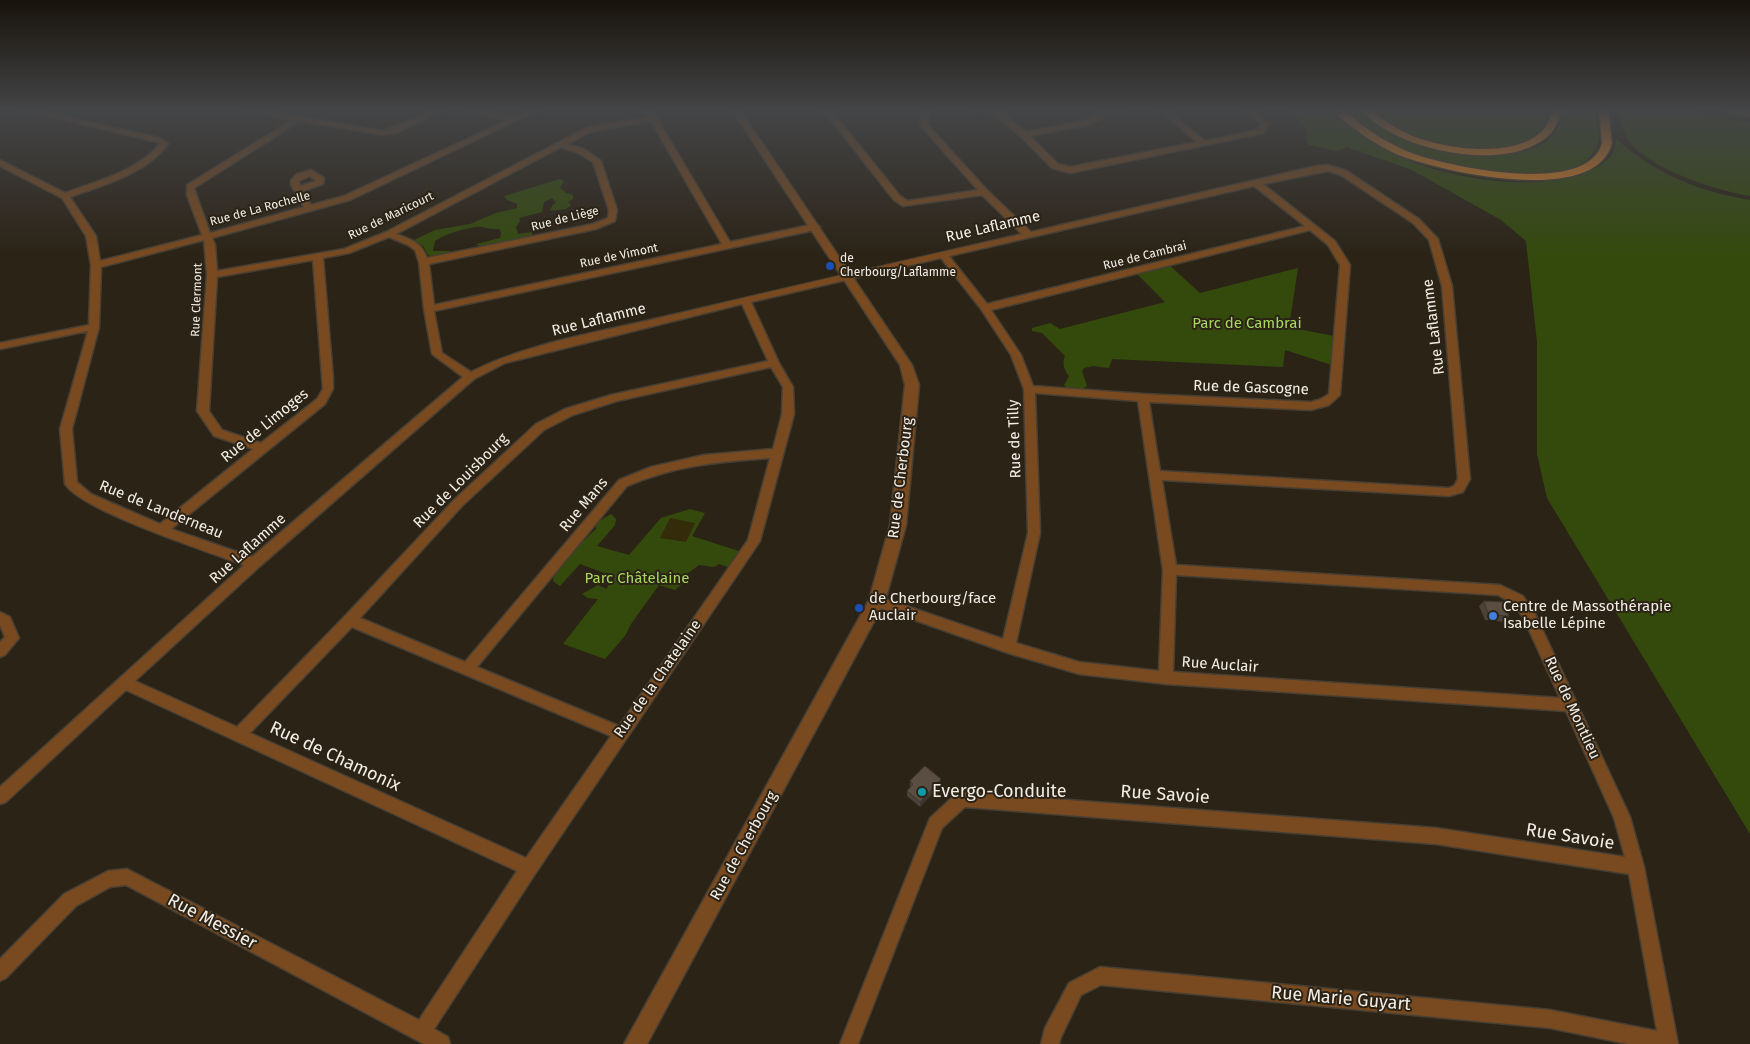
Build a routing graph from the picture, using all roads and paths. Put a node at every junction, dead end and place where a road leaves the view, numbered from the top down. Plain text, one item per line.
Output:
1 (146, 159) edge
2 (235, 159) edge
3 (432, 159) edge
4 (532, 159) edge
5 (593, 159) edge
6 (678, 159) edge
7 (769, 159) edge
8 (866, 159) edge
9 (954, 159) edge
10 (1048, 159) edge
11 (1126, 159) edge
12 (1419, 159) edge
13 (1598, 159) edge
14 (0, 163) edge
15 (1256, 182) junction
16 (299, 189) dead end
17 (984, 192) junction
18 (65, 196) junction
19 (309, 209) junction
20 (1312, 227) junction
21 (815, 228) junction
22 (389, 234) junction
23 (1028, 234) junction
24 (206, 237) junction
25 (728, 246) junction
26 (943, 254) junction
27 (318, 257) junction
28 (424, 262) junction
29 (96, 265) junction
30 (212, 275) junction
31 (848, 276) junction
32 (745, 300) junction
33 (985, 308) junction
34 (429, 310) junction
35 (94, 327) junction
36 (0, 346) edge
37 (774, 363) junction
38 (470, 376) junction
39 (1029, 389) junction
40 (1143, 398) junction
41 (262, 448) junction
42 (778, 453) junction
43 (1156, 475) junction
44 (161, 530) junction
45 (254, 563) junction
46 (1170, 570) junction
47 (877, 601) junction
48 (0, 618) edge
49 (350, 620) junction
50 (1008, 647) junction
51 (0, 651) edge
52 (467, 669) junction
53 (1166, 678) junction
54 (124, 683) junction
55 (1571, 705) junction
56 (620, 733) junction
57 (239, 735) junction
58 (0, 797) edge
59 (529, 868) junction
60 (1636, 868) junction
61 (0, 972) edge
62 (422, 1032) junction
63 (1669, 1043) edge
64 (441, 1044) edge
65 (635, 1044) edge
66 (849, 1044) edge
67 (1050, 1044) edge

1 - 18 street
2 - 24 street, Rue Clermont
3 - 19 street, Rue de La Rochelle
4 - 22 street, Rue de Maricourt
5 - 28 street, Rue de Liège
6 - 25 street
7 - 21 street, Rue de Cherbourg
8 - 17 street
9 - 17 street
10 - 11 street
12 - 13 highway
14 - 18 street
15 - 20 street, Rue de Gascogne
15 - 23 street, Rue Laflamme
15 - 43 street, Rue Laflamme
16 - 19 street
17 - 23 street
18 - 29 street, Rue de Landerneau
19 - 24 street, Rue de La Rochelle
20 - 33 street, Rue de Cambrai
20 - 40 street, Rue de Gascogne
21 - 25 street, Rue de Vimont
21 - 31 street, Rue de Cherbourg
22 - 27 street, Rue de Maricourt
22 - 28 street
23 - 26 street, Rue Laflamme
24 - 29 street, Rue de La Rochelle
24 - 30 street, Rue Clermont
25 - 34 street, Rue de Vimont
26 - 31 street, Rue Laflamme
26 - 33 street, Rue de Tilly
27 - 30 street, Rue de Maricourt
27 - 41 street, Rue de Limoges
28 - 34 street
29 - 35 street, Rue de Landerneau
30 - 41 street, Rue Clermont
31 - 32 street, Rue Laflamme
31 - 47 street, Rue de Cherbourg
32 - 37 street, Rue de la Chatelaine
32 - 38 street, Rue Laflamme
33 - 39 street, Rue de Tilly
34 - 38 street
35 - 36 street
35 - 44 street, Rue de Landerneau
37 - 42 street, Rue de la Chatelaine
37 - 49 street, Rue de Louisbourg
38 - 45 street, Rue Laflamme
39 - 40 street, Rue de Gascogne
39 - 50 street, Rue de Tilly
40 - 43 street
41 - 44 street, Rue de Limoges
42 - 52 street, Rue Mans
42 - 56 street, Rue de la Chatelaine
43 - 46 street
44 - 45 street, Rue de Landerneau
45 - 54 street, Rue Laflamme
46 - 53 street
46 - 55 street, Rue de Montlieu
47 - 50 street, Rue Auclair
47 - 65 street, Rue de Cherbourg
48 - 51 street
49 - 52 street
49 - 57 street, Rue de Louisbourg
50 - 53 street, Rue Auclair
52 - 56 street
53 - 55 street, Rue Auclair
54 - 57 street, Rue de Chamonix
54 - 58 street, Rue Laflamme
55 - 60 street, Rue de Montlieu
56 - 59 street, Rue de la Chatelaine
57 - 59 street, Rue de Chamonix
59 - 62 street, Rue de la Chatelaine
60 - 63 street, Rue de Montlieu
60 - 66 street, Rue Savoie
61 - 62 street, Rue Messier
62 - 64 street, Rue Messier
63 - 67 street, Rue Marie Guyart

